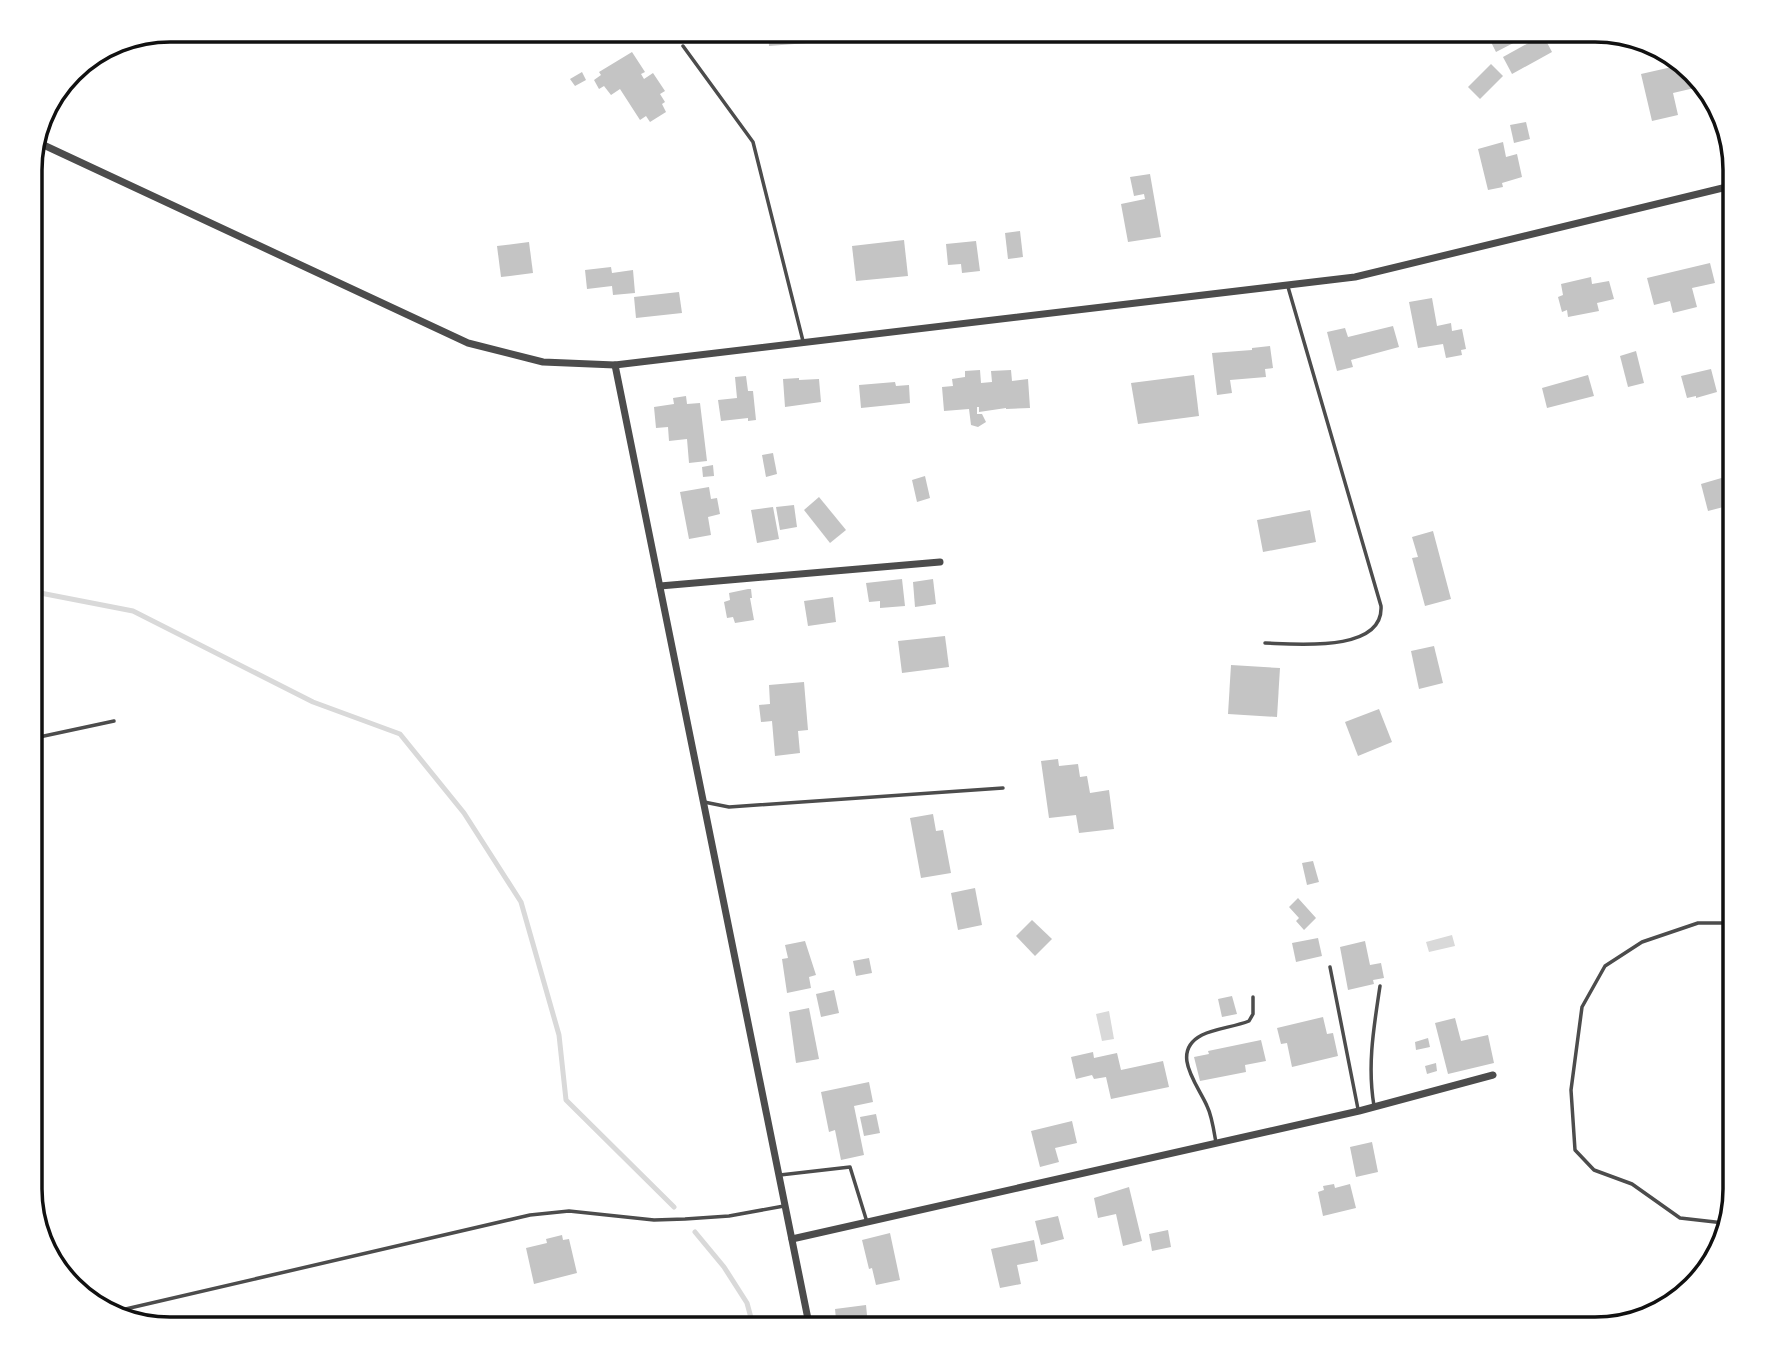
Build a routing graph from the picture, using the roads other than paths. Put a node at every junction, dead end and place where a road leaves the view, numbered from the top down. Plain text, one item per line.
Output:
1 (683, 46) dead end
2 (44, 145) edge
3 (1723, 188) edge
4 (1288, 285) junction
5 (803, 341) junction
6 (615, 365) junction
7 (940, 562) dead end
8 (660, 586) junction
9 (1265, 643) dead end
10 (114, 721) dead end
11 (42, 736) edge
12 (1003, 788) dead end
13 (704, 802) junction
14 (1723, 923) edge
15 (1330, 967) dead end
16 (1380, 986) dead end
17 (1253, 998) dead end
18 (1493, 1075) dead end
19 (1374, 1108) junction
20 (1359, 1111) junction
21 (1216, 1143) junction
22 (779, 1175) junction
23 (786, 1206) junction
24 (867, 1222) junction
25 (1718, 1222) edge
26 (792, 1239) junction
27 (126, 1309) edge
28 (808, 1317) edge

1 - 5 lane
2 - 6 street
3 - 4 street
4 - 5 street
4 - 9 lane
5 - 6 street
6 - 8 street
7 - 8 street
8 - 13 street
10 - 11 lane
12 - 13 lane
13 - 22 street
14 - 25 lane
15 - 20 lane
16 - 19 lane
17 - 21 lane
18 - 19 street
19 - 20 street
20 - 21 street
21 - 24 street
22 - 23 street
22 - 24 lane
23 - 26 street
23 - 27 lane
24 - 26 street
26 - 28 street

